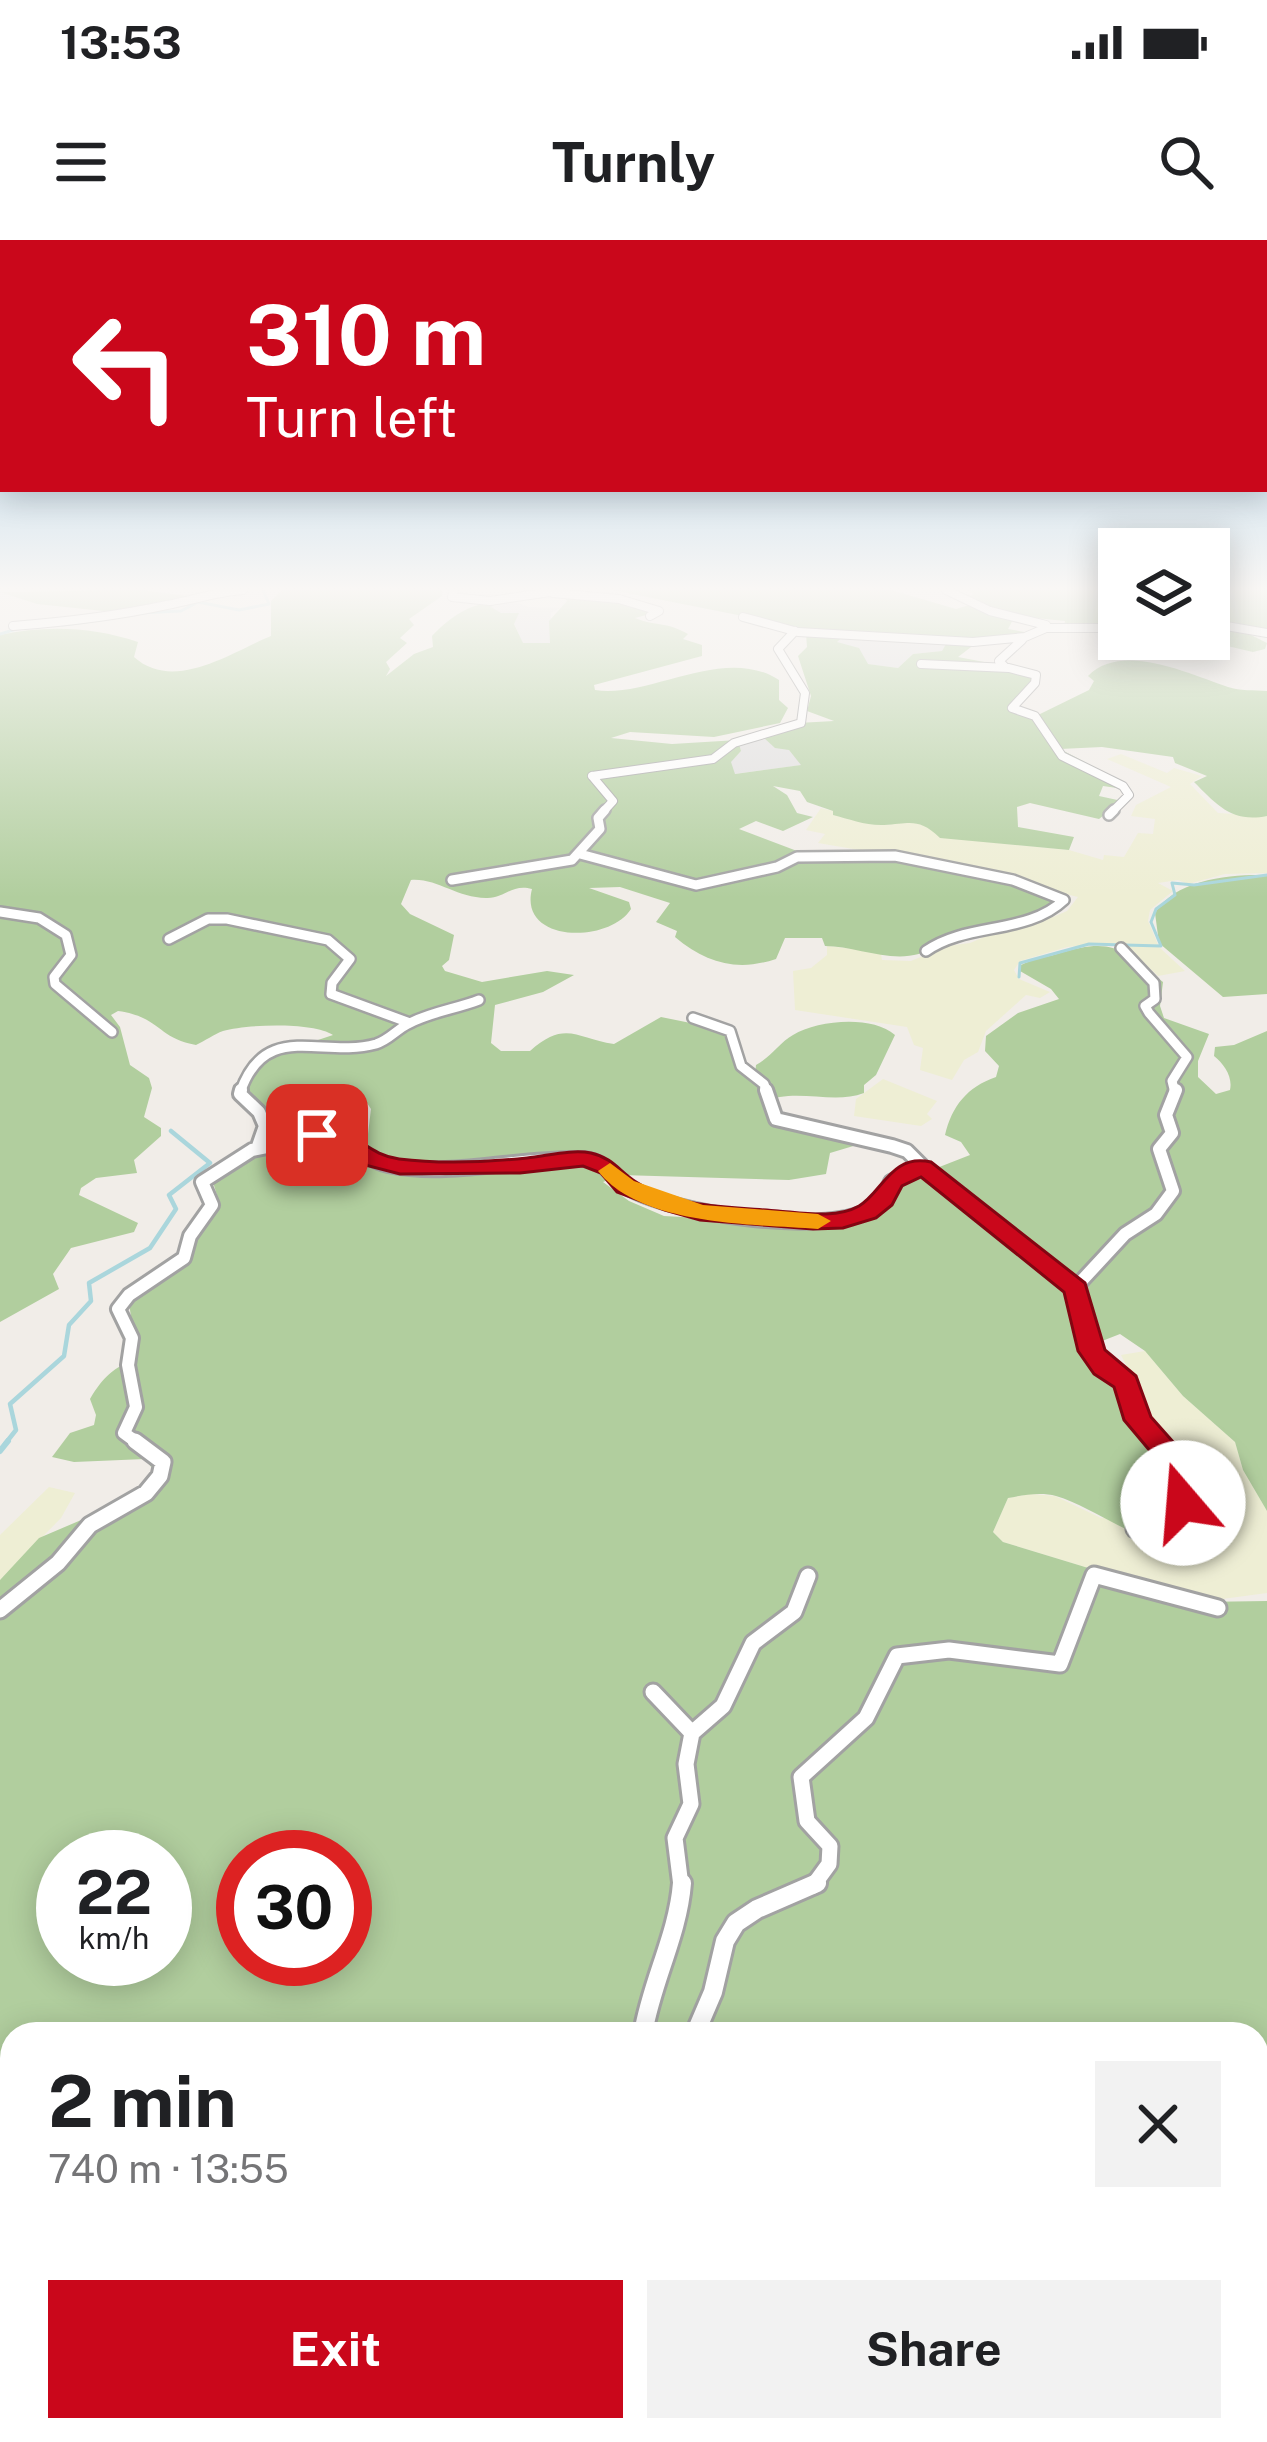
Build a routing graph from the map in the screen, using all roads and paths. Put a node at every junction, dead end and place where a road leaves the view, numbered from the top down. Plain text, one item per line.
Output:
1 (804, 693) edge
2 (1024, 693) edge
3 (1109, 815) dead end
4 (580, 854) junction
5 (452, 880) dead end
6 (0, 912) edge
7 (169, 939) dead end
8 (1121, 948) dead end
9 (926, 951) dead end
10 (479, 1000) dead end
11 (693, 1018) dead end
12 (410, 1022) junction
13 (112, 1032) dead end
14 (256, 1149) junction
15 (923, 1167) junction
16 (1075, 1288) junction
17 (1135, 1529) dead end
18 (808, 1576) dead end
19 (1218, 1608) dead end
20 (0, 1610) edge
21 (653, 1692) dead end
22 (692, 1733) junction
23 (645, 2022) edge
24 (700, 2022) edge

1 - 4 street
2 - 3 street
4 - 5 street
4 - 9 street
6 - 13 street
7 - 12 street
8 - 16 street
10 - 12 street
11 - 15 street
12 - 14 street
14 - 15 street
14 - 20 street
15 - 16 street
16 - 17 street
18 - 22 street
19 - 24 street
21 - 22 street
22 - 23 street

